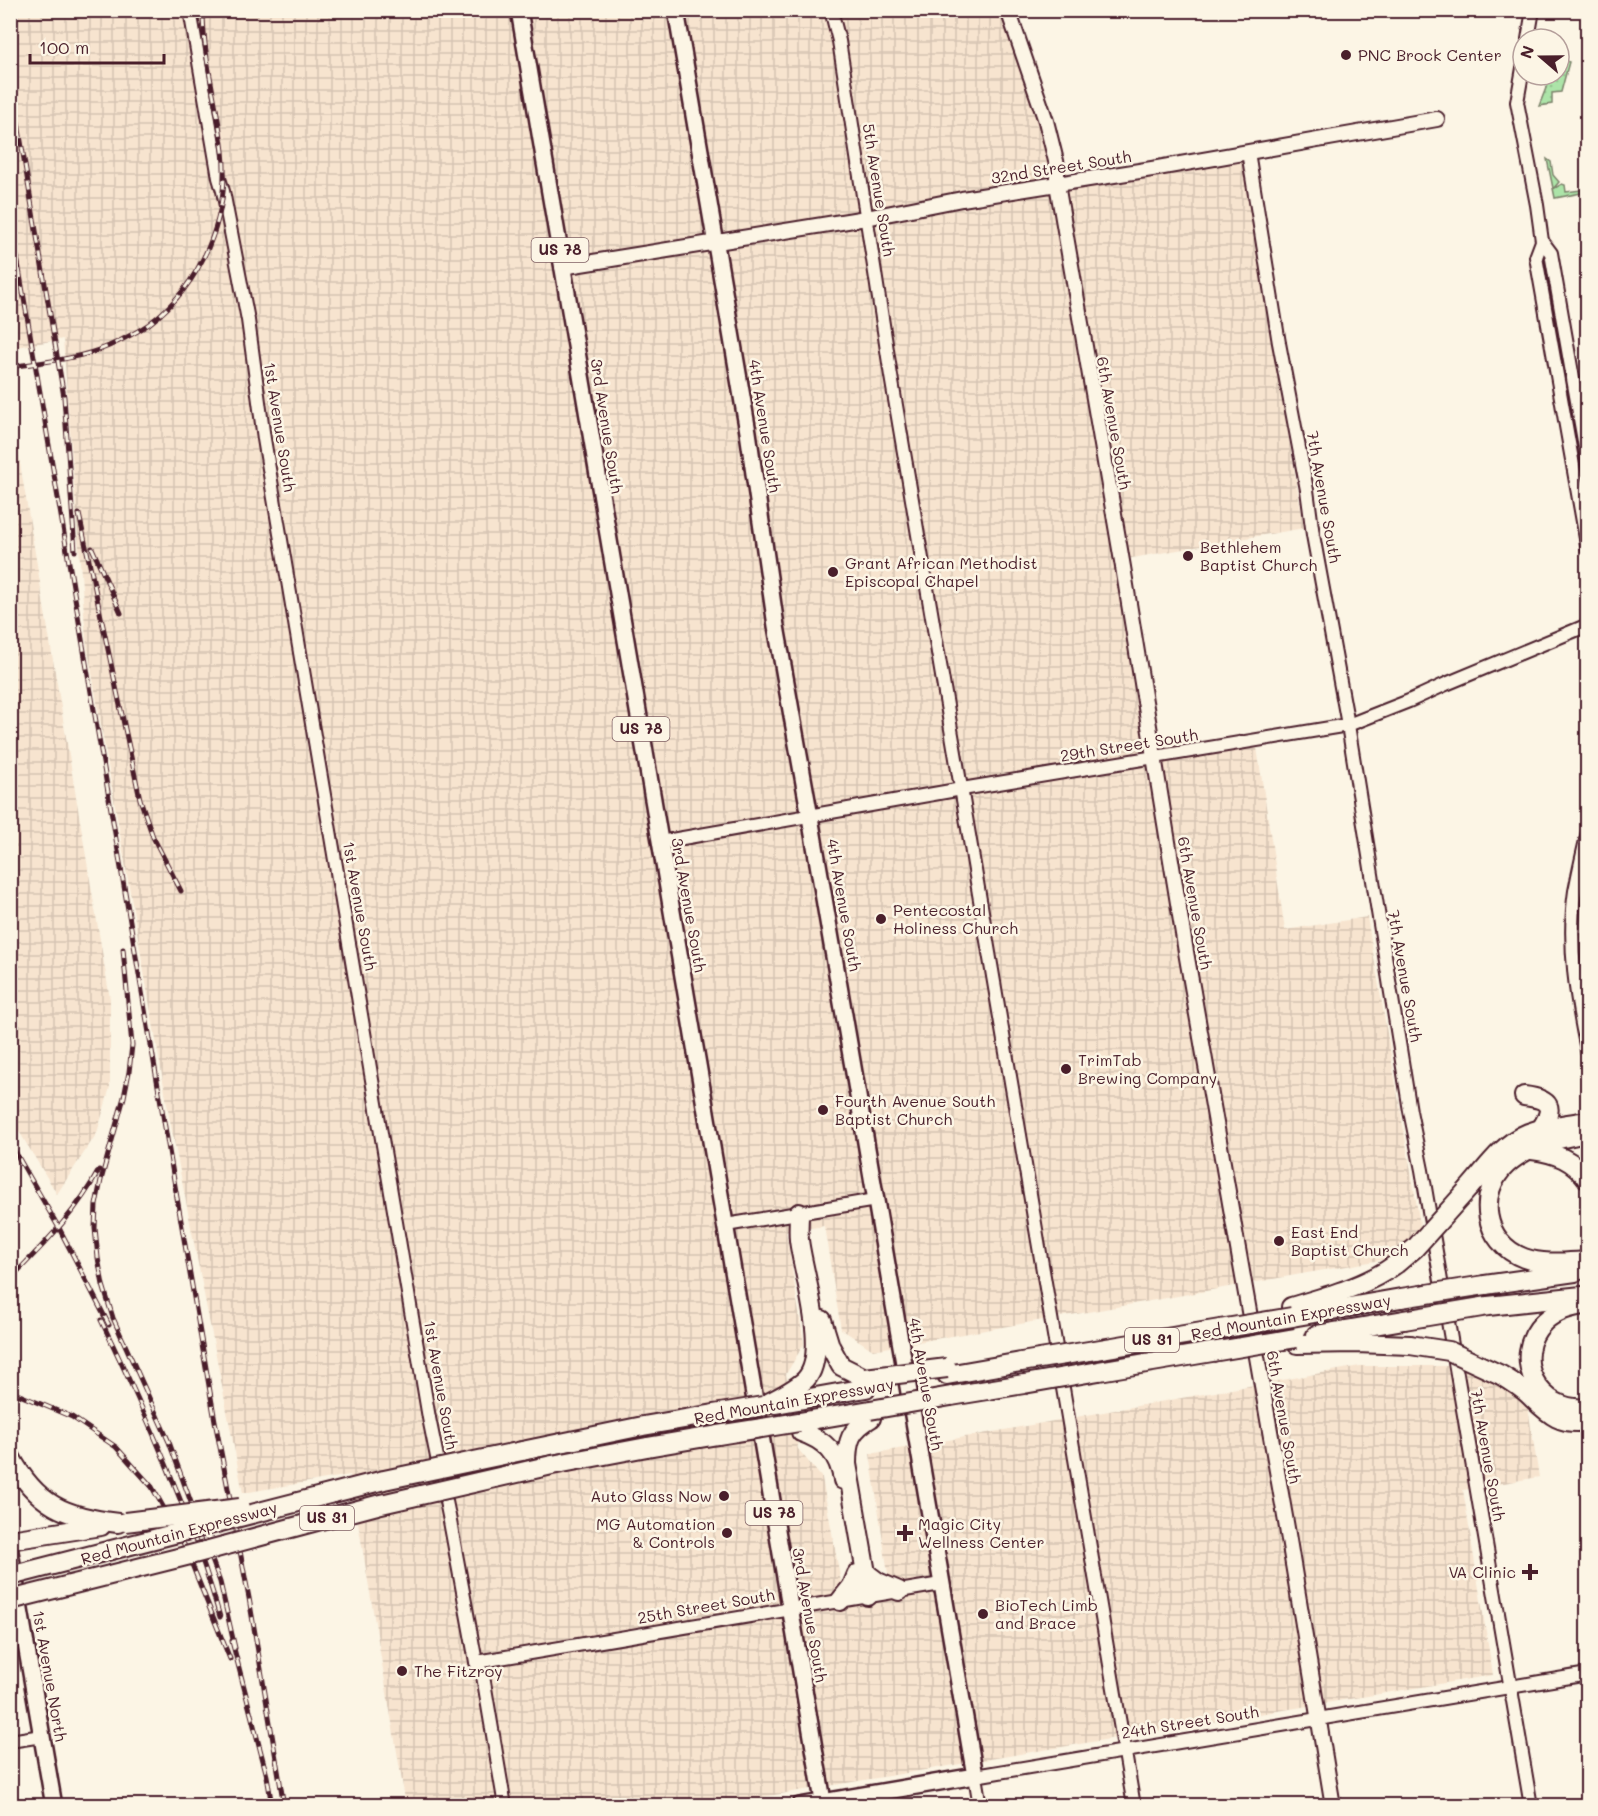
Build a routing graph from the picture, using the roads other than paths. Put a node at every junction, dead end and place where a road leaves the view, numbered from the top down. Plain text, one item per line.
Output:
1 (190, 10) edge
2 (519, 10) edge
3 (676, 10) edge
4 (831, 10) edge
5 (1008, 10) edge
6 (1533, 10) edge
7 (1530, 27) edge
8 (1520, 87) edge
9 (1437, 119) dead end
10 (1248, 152) junction
11 (1057, 184) junction
12 (866, 218) junction
13 (1542, 241) junction
14 (717, 242) junction
15 (562, 267) junction
16 (1587, 464) edge
17 (1587, 550) edge
18 (1587, 626) edge
19 (1348, 725) junction
20 (1153, 758) junction
21 (962, 789) junction
22 (810, 817) junction
23 (1587, 832) edge
24 (660, 842) junction
25 (1587, 1055) edge
26 (1524, 1096) dead end
27 (1587, 1111) edge
28 (1579, 1123) edge
29 (1540, 1130) junction
30 (1587, 1133) edge
31 (1532, 1150) junction
32 (1587, 1180) edge
33 (876, 1200) junction
34 (799, 1213) junction
35 (726, 1224) junction
36 (1584, 1266) edge
37 (1586, 1300) edge
38 (1291, 1312) junction
39 (1297, 1341) junction
40 (865, 1383) junction
41 (795, 1394) junction
42 (1587, 1408) edge
43 (870, 1414) junction
44 (1587, 1421) edge
45 (800, 1427) junction
46 (10, 1456) edge
47 (313, 1498) junction
48 (122, 1522) junction
49 (10, 1540) edge
50 (10, 1552) edge
51 (861, 1573) junction
52 (10, 1576) edge
53 (941, 1584) junction
54 (899, 1591) junction
55 (864, 1597) junction
56 (10, 1600) edge
57 (840, 1601) junction
58 (790, 1609) junction
59 (476, 1662) junction
60 (1587, 1674) edge
61 (1510, 1687) junction
62 (1318, 1719) junction
63 (42, 1736) junction
64 (10, 1741) edge
65 (1125, 1751) junction
66 (975, 1776) junction
67 (824, 1804) edge
68 (54, 1806) edge
69 (505, 1806) edge
70 (799, 1806) edge
71 (980, 1806) edge
72 (1134, 1806) edge
73 (1333, 1806) edge
74 (1530, 1806) edge

1 - 59 street, 1st Avenue South
2 - 15 main road, 3rd Avenue South / US 78
3 - 14 main road, 4th Avenue South
4 - 12 street, 5th Avenue South
5 - 11 main road, 6th Avenue South
6 - 7 street
8 - 13 street
9 - 10 main road, 32nd Street South
10 - 11 main road, 32nd Street South
10 - 19 street, 7th Avenue South
11 - 12 main road, 32nd Street South
11 - 20 main road, 6th Avenue South
12 - 14 main road, 32nd Street South
12 - 21 street, 5th Avenue South
13 - 16 street
13 - 17 street
14 - 15 main road, 32nd Street South
14 - 22 main road, 4th Avenue South
15 - 24 main road, 3rd Avenue South / US 78
18 - 19 street, 29th Street South
19 - 20 street, 29th Street South
19 - 61 street, 7th Avenue South
20 - 21 street, 29th Street South
20 - 62 main road, 6th Avenue South
21 - 22 street, 29th Street South
21 - 65 street, 5th Avenue South
22 - 24 street, 29th Street South
22 - 33 main road, 4th Avenue South
23 - 25 street
24 - 35 main road, 3rd Avenue South / US 78
26 - 29 highway
27 - 28 highway
28 - 29 highway
29 - 38 highway, bridge
30 - 31 highway
31 - 32 highway
31 - 36 highway
33 - 34 street
33 - 53 main road, 4th Avenue South
34 - 35 street
34 - 40 highway
34 - 41 highway
35 - 58 main road, 3rd Avenue South / US 78
36 - 38 highway, Red Mountain Expressway / US 31, bridge
37 - 39 highway, Red Mountain Expressway, bridge
37 - 42 highway
38 - 40 highway, Red Mountain Expressway / US 31, bridge
39 - 43 highway, Red Mountain Expressway / US 31, bridge
39 - 44 highway, bridge
40 - 41 highway, Red Mountain Expressway
41 - 47 highway, Red Mountain Expressway / US 31, bridge
43 - 45 highway, Red Mountain Expressway / US 31
43 - 51 highway
45 - 51 highway
45 - 56 highway, Red Mountain Expressway / US 31, bridge
46 - 48 highway
47 - 48 highway, bridge
47 - 52 highway, Red Mountain Expressway / US 31, bridge
48 - 49 highway
50 - 63 main road, 1st Avenue North
51 - 54 highway
51 - 55 highway
51 - 57 highway
53 - 54 street, 25th Street South
53 - 66 main road, 4th Avenue South
54 - 55 street, 25th Street South
55 - 57 street, 25th Street South
57 - 58 street, 25th Street South
58 - 59 street, 25th Street South
58 - 67 main road, 3rd Avenue South / US 78
59 - 69 street, 1st Avenue South
60 - 61 street, 24th Street South
61 - 62 street, 24th Street South
61 - 74 street, 7th Avenue South
62 - 65 street, 24th Street South
62 - 73 main road, 6th Avenue South
63 - 64 street
63 - 68 main road, 1st Avenue North
65 - 66 street, 24th Street South
65 - 72 street, 5th Avenue South
66 - 67 main road, 24th Street South
66 - 71 street, 4th Avenue South
67 - 70 main road, 24th Street South

